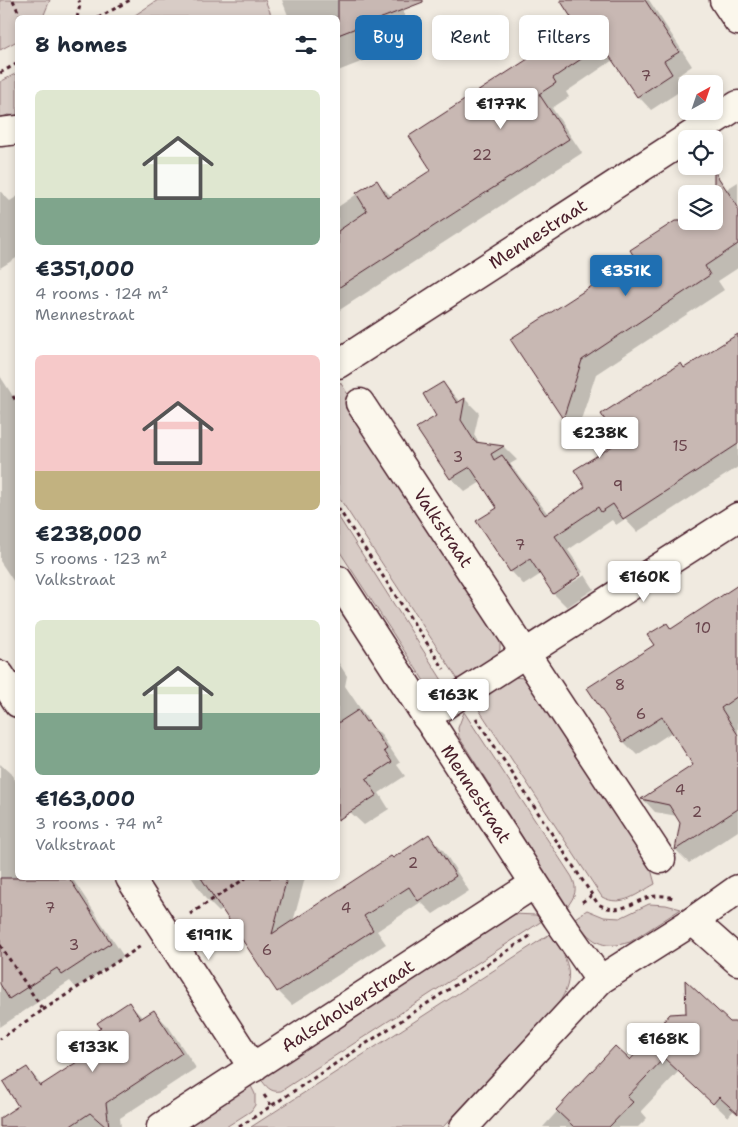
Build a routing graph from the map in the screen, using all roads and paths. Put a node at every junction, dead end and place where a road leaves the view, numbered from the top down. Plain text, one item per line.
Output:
1 (13, 0) edge
2 (79, 0) edge
3 (130, 0) edge
4 (724, 0) edge
5 (20, 15) edge
6 (78, 15) edge
7 (103, 15) edge
8 (738, 21) edge
9 (15, 64) edge
10 (0, 72) edge
11 (738, 105) edge
12 (15, 130) edge
13 (0, 132) edge
14 (340, 363) edge
15 (13, 396) dead end
16 (15, 399) edge
17 (360, 403) dead end
18 (340, 511) edge
19 (738, 517) edge
20 (340, 583) edge
21 (526, 653) junction
22 (0, 675) edge
23 (460, 694) junction
24 (15, 698) edge
25 (426, 717) junction
26 (661, 860) dead end
27 (131, 880) edge
28 (534, 884) junction
29 (738, 889) edge
30 (592, 895) junction
31 (701, 916) junction
32 (557, 918) junction
33 (0, 945) edge
34 (738, 961) edge
35 (600, 980) junction
36 (0, 1039) edge
37 (253, 1068) junction
38 (161, 1127) edge
39 (238, 1127) edge
40 (464, 1127) edge

1 - 5 path
2 - 6 path
3 - 7 path
4 - 8 street
9 - 10 path
11 - 14 street, Mennestraat
12 - 13 street
15 - 16 path
17 - 21 street, Valkstraat
18 - 23 path
19 - 21 street
20 - 25 street, Mennestraat
21 - 23 street
21 - 26 street, Valkstraat
22 - 24 street
23 - 25 street
23 - 30 path
25 - 28 street, Mennestraat
27 - 37 street
28 - 32 street, Mennestraat
28 - 37 street, Aalscholverstraat
29 - 31 street
30 - 31 path
30 - 32 path
31 - 34 street
31 - 35 street
32 - 35 street, Mennestraat
32 - 39 path
33 - 36 path
35 - 40 street
37 - 38 street, Aalscholverstraat

